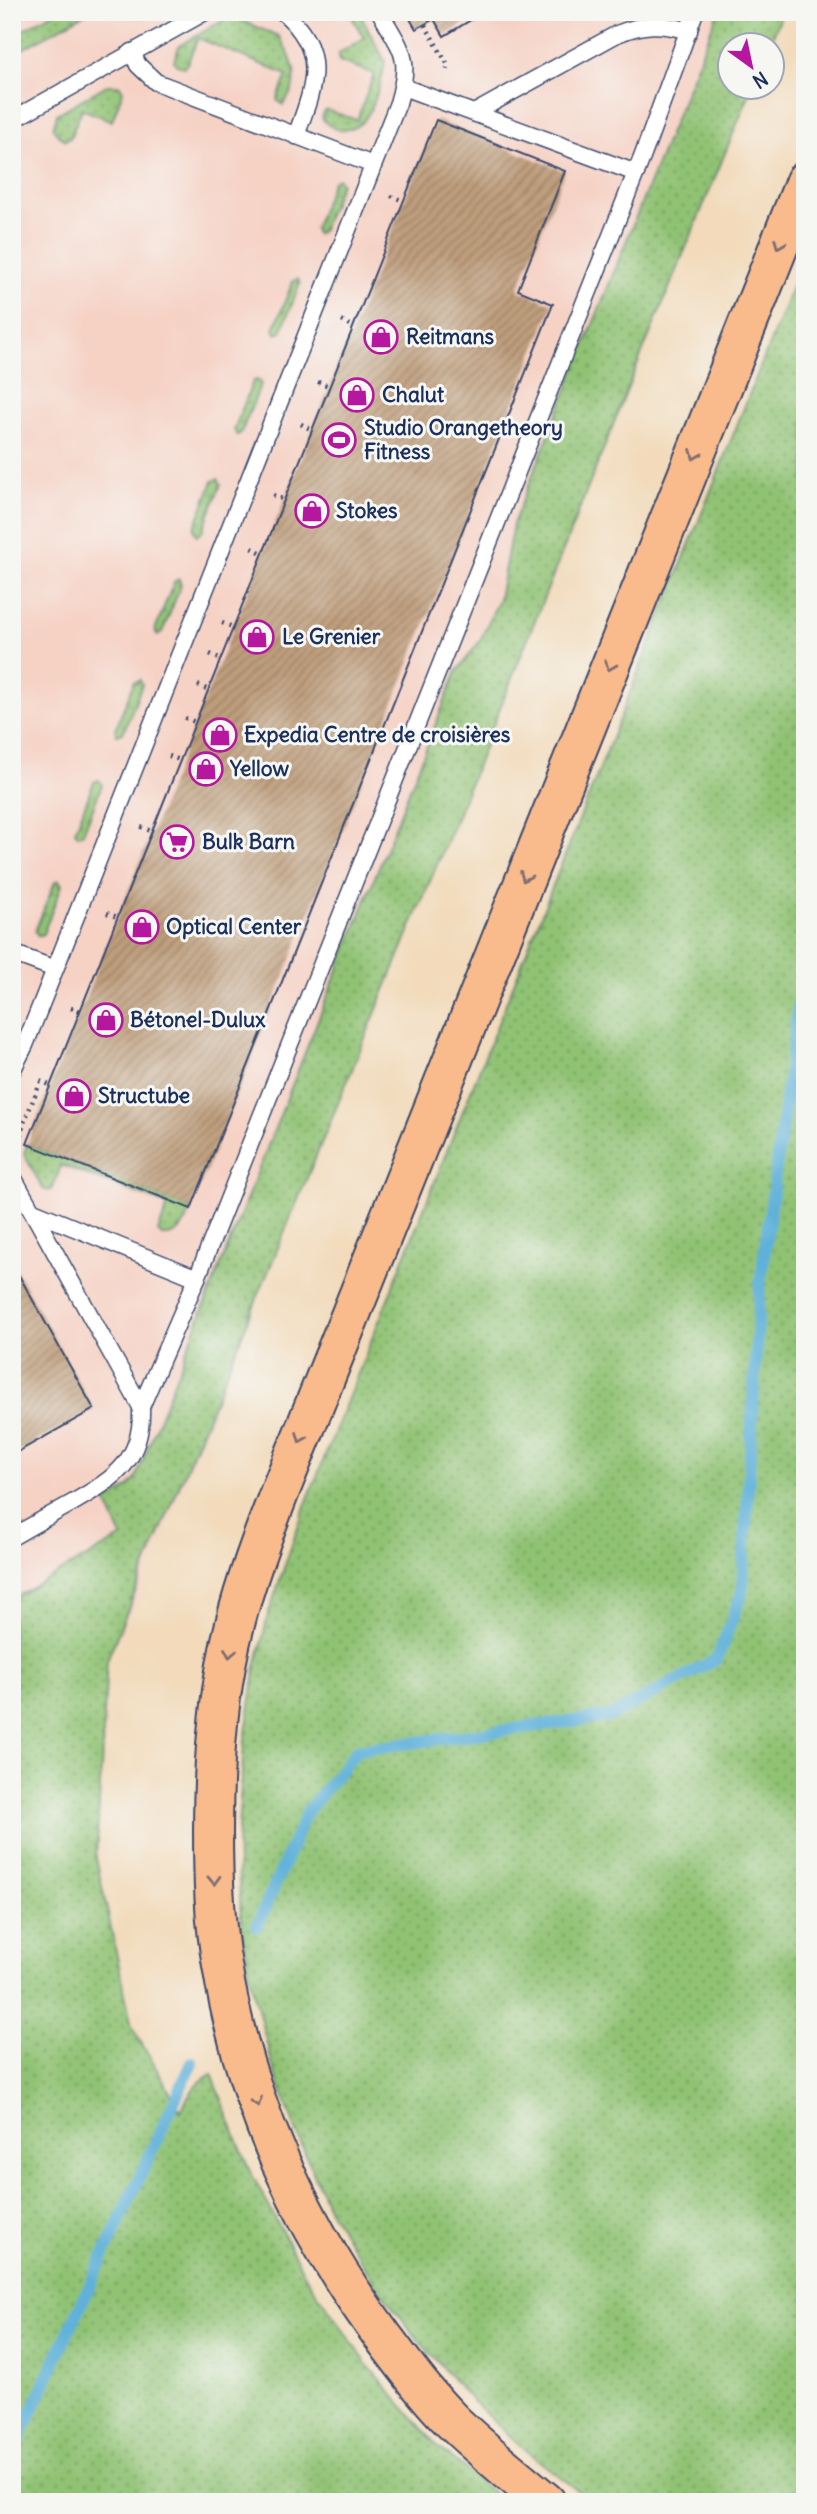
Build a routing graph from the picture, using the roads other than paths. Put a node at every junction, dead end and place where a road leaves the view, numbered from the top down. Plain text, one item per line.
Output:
1 (205, 12) edge
2 (283, 12) edge
3 (380, 12) edge
4 (695, 12) edge
5 (689, 30) junction
6 (132, 52) junction
7 (403, 86) junction
8 (474, 113) junction
9 (12, 120) edge
10 (296, 136) junction
11 (373, 165) junction
12 (636, 173) junction
13 (805, 181) edge
14 (12, 953) edge
15 (55, 969) junction
16 (12, 1071) edge
17 (12, 1175) edge
18 (33, 1212) junction
19 (197, 1278) junction
20 (141, 1407) junction
21 (12, 1537) edge
22 (546, 2502) edge

1 - 6 lane
2 - 10 lane
3 - 7 lane
4 - 5 lane
5 - 8 lane
5 - 12 lane
6 - 9 lane
6 - 10 lane
7 - 8 lane
7 - 11 lane
8 - 12 lane
10 - 11 lane
11 - 15 lane
12 - 19 lane
13 -> 22 highway
14 - 15 lane
15 - 16 lane
17 - 18 lane
18 - 19 lane
18 - 20 lane
19 - 20 lane
20 - 21 lane

